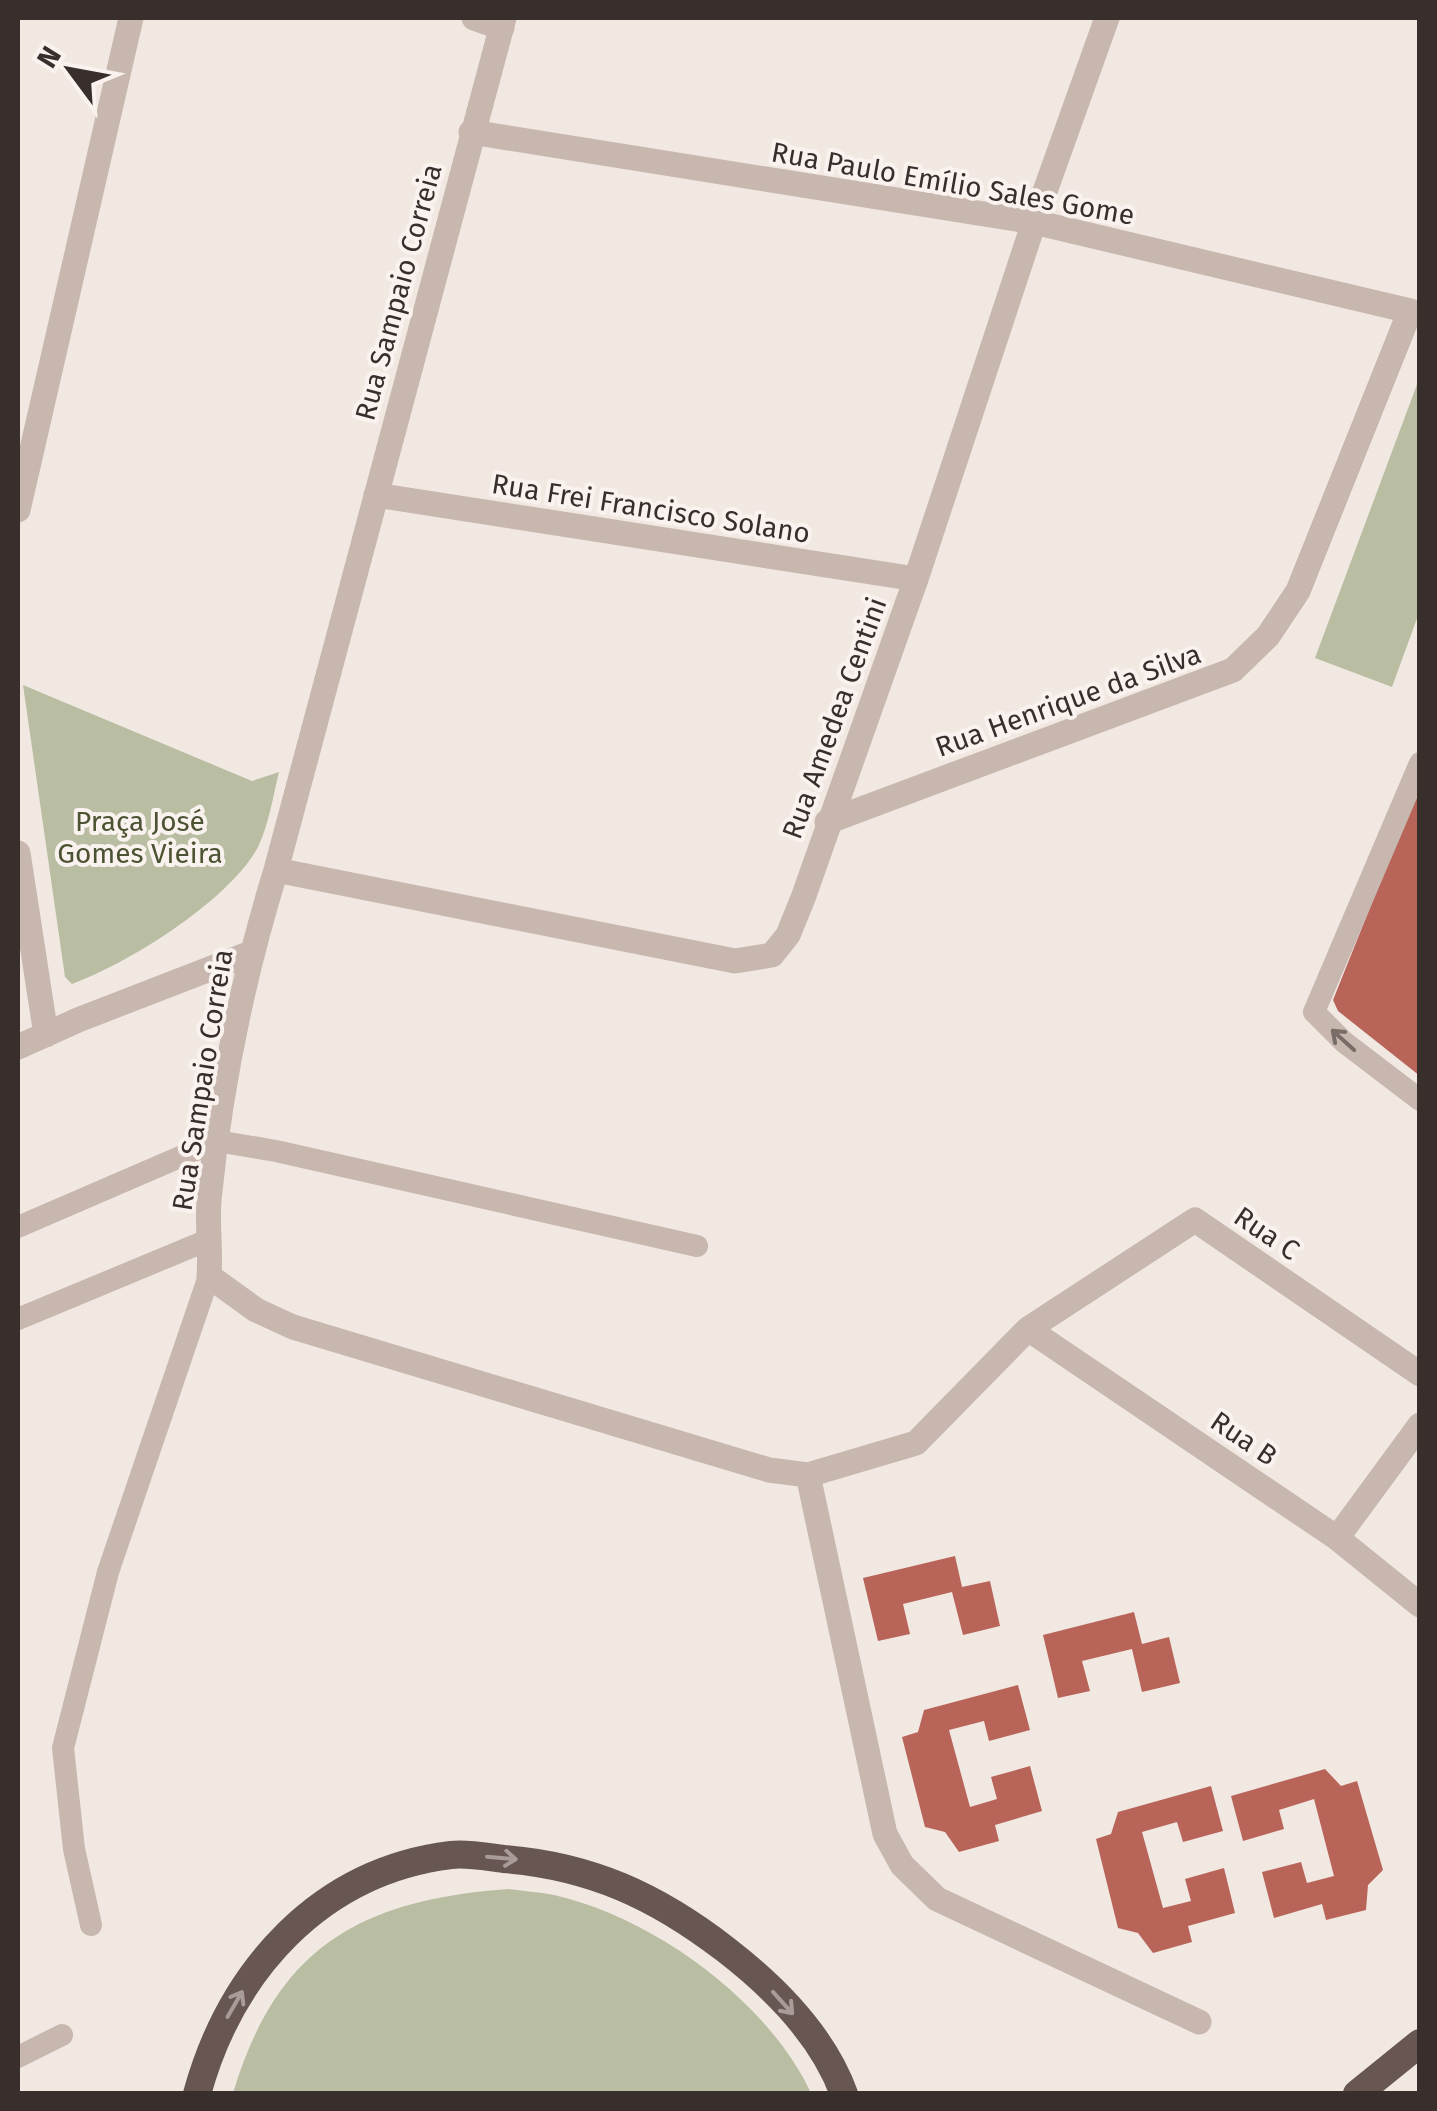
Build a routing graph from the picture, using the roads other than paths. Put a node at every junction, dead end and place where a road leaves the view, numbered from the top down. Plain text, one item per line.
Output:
1 (132, 18) edge
2 (474, 18) edge
3 (1108, 18) edge
4 (503, 23) edge
5 (471, 132) junction
6 (1034, 222) junction
7 (1415, 312) edge
8 (376, 496) junction
9 (18, 510) edge
10 (916, 579) junction
11 (1420, 763) edge
12 (827, 822) junction
13 (18, 852) edge
14 (276, 870) junction
15 (250, 953) junction
16 (46, 1035) junction
17 (18, 1048) edge
18 (1420, 1100) edge
19 (217, 1140) junction
20 (18, 1227) edge
21 (208, 1240) junction
22 (697, 1246) dead end
23 (209, 1276) junction
24 (18, 1318) edge
25 (1028, 1328) junction
26 (1420, 1374) edge
27 (1420, 1424) edge
28 (808, 1476) junction
29 (1337, 1538) junction
30 (1420, 1605) edge
31 (91, 1925) dead end
32 (1198, 2022) dead end
33 (62, 2035) dead end
34 (1420, 2043) edge
35 (18, 2057) edge
36 (1420, 2060) edge
37 (196, 2094) edge
38 (844, 2094) edge
39 (1357, 2094) edge
40 (1388, 2094) edge

1 - 9 street
2 - 4 street
3 - 6 street, Rua Amedea Centini
4 - 5 street, Rua Sampaio Correia
5 - 6 street, Rua Paulo Emílio Sales Gome
5 - 8 street, Rua Sampaio Correia
6 - 7 street, Rua Paulo Emílio Sales Gome
6 - 10 street, Rua Amedea Centini
7 - 12 street, Rua Henrique da Silva
8 - 10 street, Rua Frei Francisco Solano
8 - 14 street, Rua Sampaio Correia
10 - 12 street, Rua Amedea Centini
18 -> 11 lane
12 - 14 street, Rua Amedea Centini
13 - 16 street
14 - 15 street, Rua Sampaio Correia
15 - 16 street
15 - 19 street, Rua Sampaio Correia
16 - 17 street
19 - 20 lane
19 - 21 street, Rua Sampaio Correia
19 - 22 lane
21 - 23 street, Rua Sampaio Correia
21 - 24 lane
23 - 28 street
23 - 31 lane
25 - 26 street, Rua C
25 - 28 street
25 - 29 street, Rua B
27 - 29 street
28 - 32 street
29 - 30 street, Rua B
33 - 35 lane
34 - 39 highway
36 - 40 highway
37 -> 38 highway

